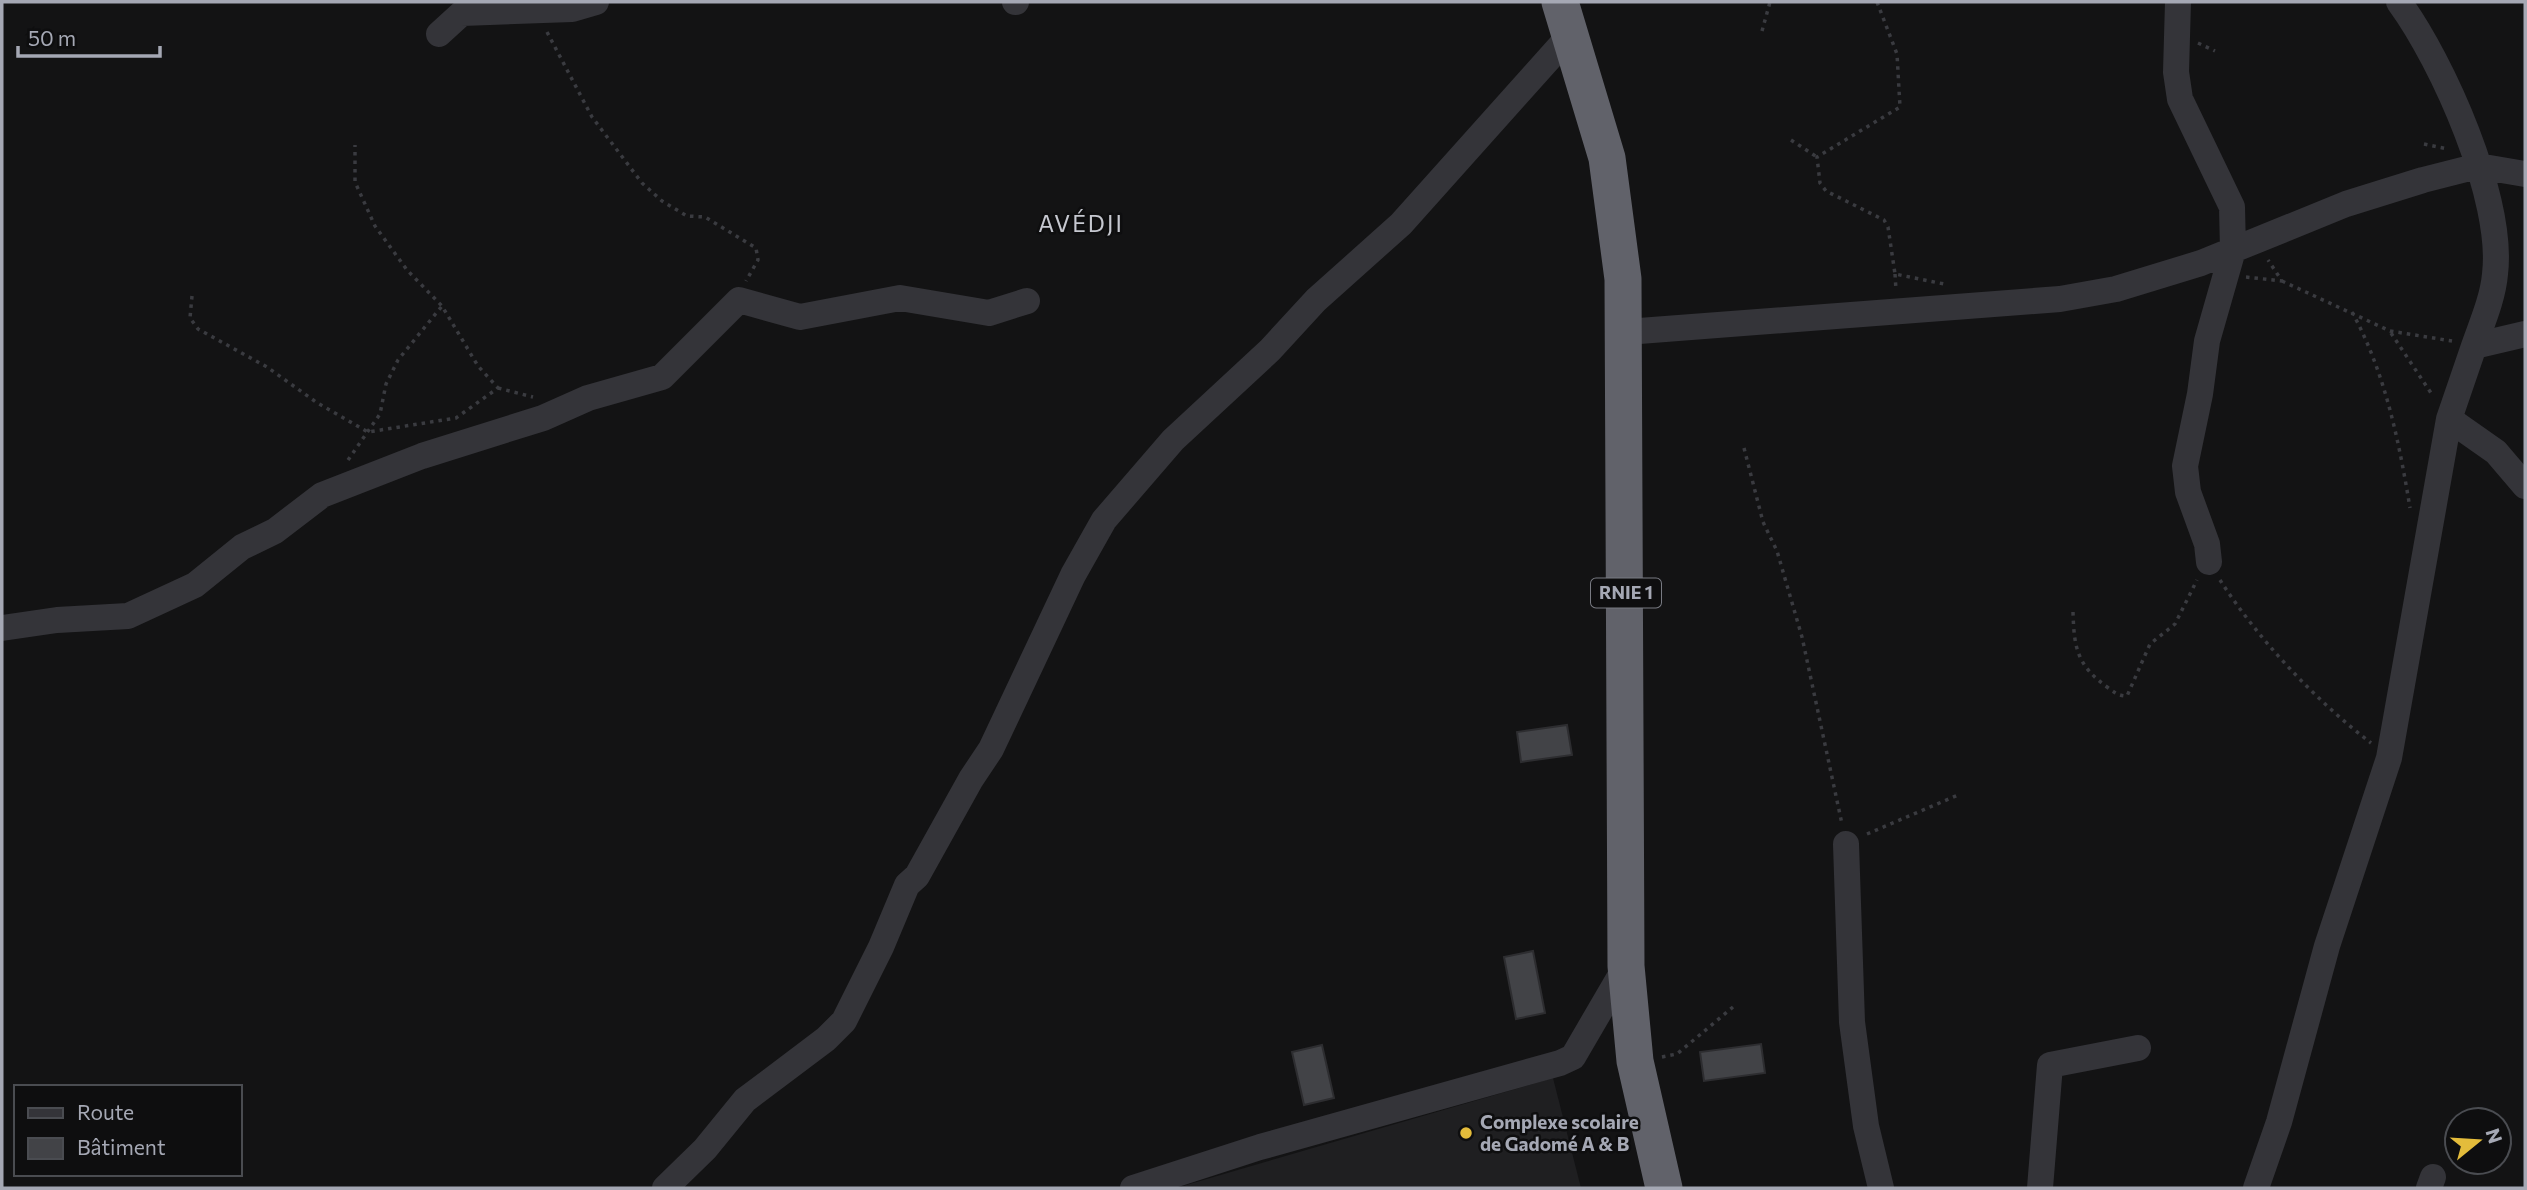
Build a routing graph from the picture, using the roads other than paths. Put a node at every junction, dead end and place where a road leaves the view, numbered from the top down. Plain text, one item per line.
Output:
1 (596, 2) edge
2 (2178, 2) edge
3 (2399, 2) edge
4 (1565, 18) edge
5 (439, 34) dead end
6 (2478, 166) junction
7 (2525, 174) edge
8 (2232, 207) junction
9 (2279, 229) junction
10 (2238, 255) junction
11 (1027, 301) dead end
12 (1626, 332) junction
13 (2525, 334) edge
14 (2474, 346) junction
15 (2449, 419) junction
16 (2525, 486) edge
17 (2209, 562) road end
18 (2, 628) edge
19 (1846, 844) road end
20 (1626, 967) junction
21 (2138, 1048) dead end
22 (682, 1184) edge
23 (1133, 1188) edge
24 (1664, 1188) edge
25 (1881, 1188) edge
26 (2040, 1188) edge
27 (2256, 1188) edge

1 - 5 street
2 - 8 street
3 - 6 street
4 - 12 highway, RNIE 1
4 - 22 street
6 - 7 street
6 - 9 street
6 - 14 street
8 - 9 street
8 - 10 street
9 - 10 street
10 - 12 street
10 - 17 street
11 - 18 street
12 - 20 highway, RNIE 1
13 - 14 street
14 - 15 street
15 - 16 street
15 - 27 street
19 - 25 street
20 - 23 street
20 - 24 highway, RNIE 1
21 - 26 street

